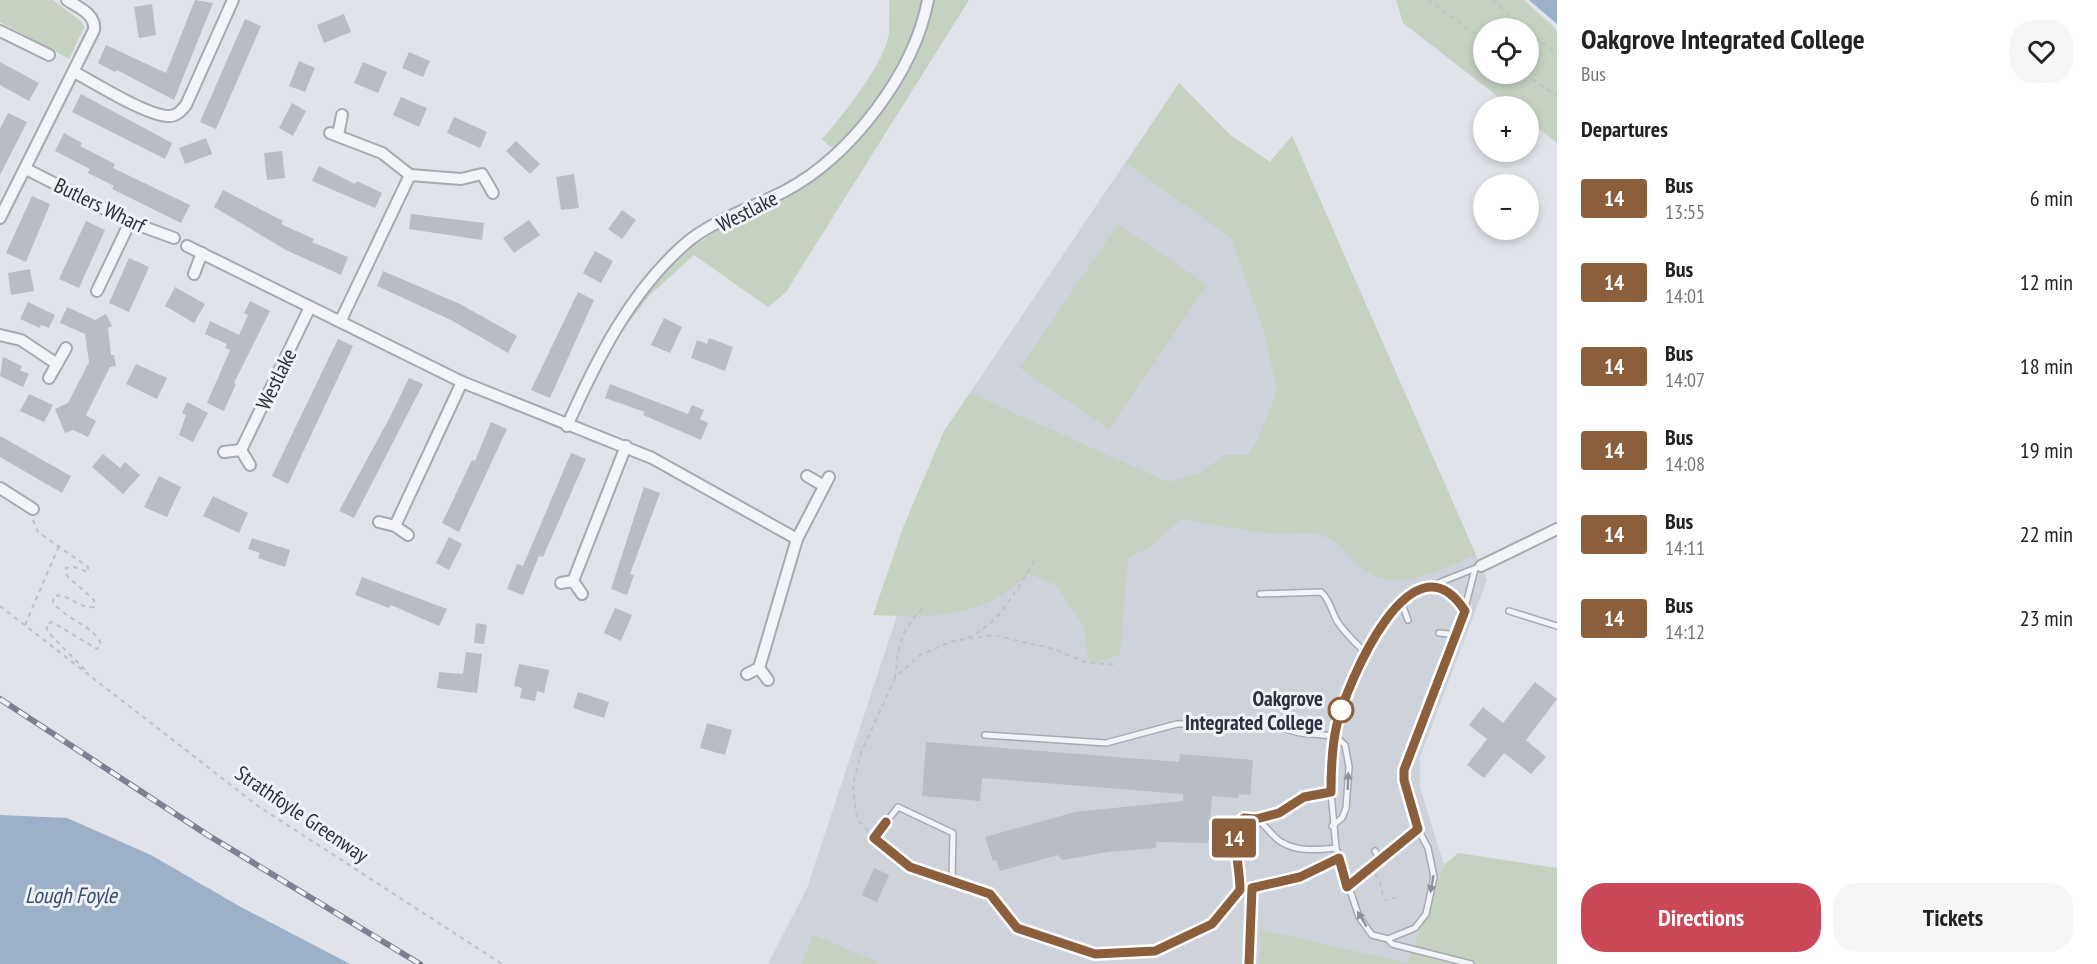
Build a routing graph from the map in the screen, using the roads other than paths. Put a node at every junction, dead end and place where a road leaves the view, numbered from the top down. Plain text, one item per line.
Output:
1 (233, 0) edge
2 (928, 0) edge
3 (73, 1) edge
4 (0, 31) edge
5 (49, 55) dead end
6 (74, 72) junction
7 (342, 115) dead end
8 (26, 169) junction
9 (410, 175) junction
10 (493, 193) dead end
11 (0, 218) edge
12 (130, 222) junction
13 (174, 238) dead end
14 (187, 246) dead end
15 (202, 254) junction
16 (194, 274) dead end
17 (97, 291) dead end
18 (310, 307) junction
19 (341, 320) junction
20 (0, 335) edge
21 (66, 348) dead end
22 (57, 364) junction
23 (49, 378) dead end
24 (462, 382) junction
25 (567, 426) junction
26 (626, 446) junction
27 (241, 450) junction
28 (224, 452) dead end
29 (250, 465) dead end
30 (807, 476) dead end
31 (0, 488) edge
32 (33, 509) road end
33 (379, 522) dead end
34 (395, 526) junction
35 (1557, 530) edge
36 (408, 535) dead end
37 (797, 539) junction
38 (1478, 567) junction
39 (573, 581) junction
40 (561, 583) dead end
41 (1425, 588) junction
42 (582, 594) dead end
43 (1260, 594) dead end
44 (1401, 601) junction
45 (1465, 611) junction
46 (1509, 611) dead end
47 (1408, 620) dead end
48 (1557, 626) edge
49 (1439, 633) dead end
50 (1458, 635) junction
51 (1366, 653) junction
52 (759, 668) junction
53 (747, 674) dead end
54 (768, 680) dead end
55 (985, 735) dead end
56 (1335, 736) junction
57 (1331, 792) junction
58 (1256, 819) junction
59 (1332, 826) junction
60 (1418, 829) junction
61 (1336, 848) junction
62 (1375, 851) dead end
63 (1339, 858) junction
64 (1381, 860) junction
65 (952, 880) junction
66 (1347, 887) junction
67 (1252, 888) junction
68 (1240, 890) junction
69 (1388, 939) junction
70 (1249, 964) edge
71 (1471, 964) edge

1 - 6 street
2 - 25 street, Westlake
3 - 6 street
4 - 5 street
6 - 8 street
7 - 9 street
8 - 11 street
8 - 12 street, Butlers Wharf
9 - 10 street
9 - 19 street
12 - 13 street, Butlers Wharf
12 - 17 street
14 - 15 street
15 - 16 street
15 - 18 street
18 - 19 street
18 - 27 street, Westlake
19 - 24 street
20 - 22 street
21 - 22 street
22 - 23 street
24 - 25 street
24 - 34 street
25 - 26 street
26 - 37 street
26 - 39 street
27 - 28 street
27 - 29 street
30 - 37 street
31 - 32 street
33 - 34 street
34 - 36 street
35 - 38 street
37 - 52 street
38 - 41 lane
38 - 45 lane
39 - 40 street
39 - 42 street
41 - 44 lane
41 - 45 lane
43 - 51 lane
44 - 47 lane
44 - 51 lane
45 - 50 lane
46 - 48 lane
49 - 50 lane
50 - 60 lane
51 - 56 lane
52 - 53 street
52 - 54 street
55 - 56 lane
56 - 57 lane
59 -> 56 lane
57 - 58 lane
57 - 59 lane
58 - 61 lane
58 - 68 lane
59 - 61 lane
60 - 64 lane
60 -> 69 lane
61 - 63 lane
62 - 64 lane
63 - 66 lane
63 - 67 lane
64 - 66 lane
65 - 65 lane
65 - 68 lane
69 -> 66 lane
67 - 68 lane
67 - 70 lane
69 - 71 lane

